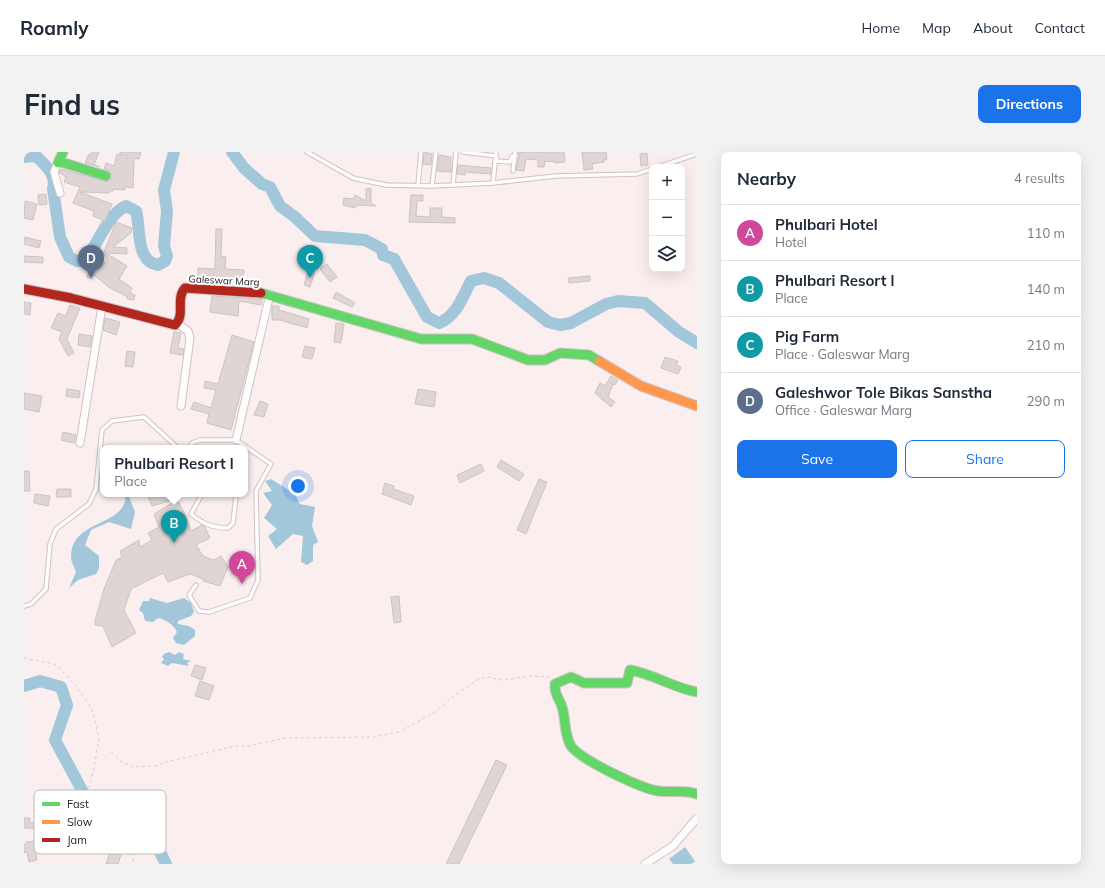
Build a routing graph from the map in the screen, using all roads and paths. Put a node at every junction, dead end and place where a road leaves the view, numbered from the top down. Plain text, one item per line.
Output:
1 (62, 152) edge
2 (306, 152) edge
3 (421, 152) edge
4 (436, 152) edge
5 (456, 152) edge
6 (463, 152) edge
7 (496, 154) edge
8 (697, 154) edge
9 (515, 155) edge
10 (58, 163) junction
11 (667, 164) edge
12 (649, 170) edge
13 (513, 171) dead end
14 (106, 176) dead end
15 (493, 183) junction
16 (453, 185) junction
17 (418, 186) junction
18 (432, 186) junction
19 (60, 193) dead end
20 (24, 289) edge
21 (270, 294) junction
22 (102, 306) junction
23 (178, 324) junction
24 (181, 406) dead end
25 (697, 406) edge
26 (236, 440) junction
27 (80, 443) dead end
28 (100, 445) edge
29 (175, 445) edge
30 (191, 445) edge
31 (243, 445) edge
32 (248, 448) edge
33 (100, 450) edge
34 (200, 497) edge
35 (236, 497) edge
36 (196, 584) dead end
37 (24, 606) edge
38 (24, 658) edge
39 (552, 677) dead end
40 (697, 692) edge
41 (111, 752) dead end
42 (88, 790) edge
43 (697, 794) edge
44 (697, 818) edge
45 (134, 854) edge
46 (133, 864) edge
47 (645, 864) edge

1 - 10 street
2 - 17 lane
3 - 17 lane
4 - 18 lane
5 - 16 lane
6 - 7 lane
7 - 9 lane
7 - 15 lane
8 - 11 lane
9 - 13 lane
10 - 14 street
10 - 19 street
12 - 15 lane
15 - 16 lane
16 - 18 lane
17 - 18 lane
20 - 22 street
21 - 23 street, Galeswar Marg
21 - 25 street, Galeswar Marg
21 - 26 street
22 - 23 street
22 - 27 street
23 - 24 street
26 - 30 lane
26 - 31 lane
28 - 29 lane
32 - 36 lane
33 - 37 lane
34 - 35 lane
38 - 42 path
39 - 41 path
40 - 43 street
44 - 47 street
45 - 46 path

